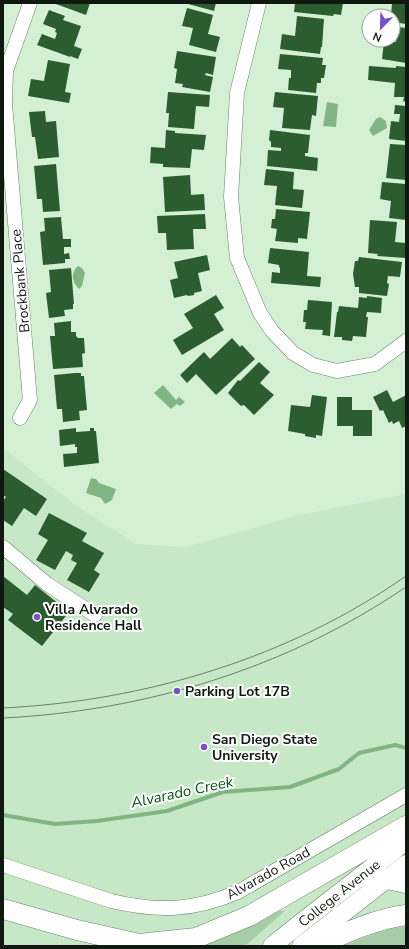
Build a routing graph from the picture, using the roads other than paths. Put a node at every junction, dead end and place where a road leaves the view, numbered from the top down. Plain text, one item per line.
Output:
1 (30, 3) edge
2 (258, 3) edge
3 (406, 341) edge
4 (20, 418) dead end
5 (3, 547) edge
6 (94, 615) dead end
7 (406, 795) edge
8 (406, 826) edge
9 (406, 841) edge
10 (406, 864) edge
11 (3, 865) edge
12 (362, 876) junction
13 (397, 881) edge
14 (3, 909) edge
15 (3, 913) edge
16 (406, 915) edge
17 (88, 946) edge
18 (272, 946) edge
19 (301, 946) edge
20 (317, 946) edge

1 - 4 street, Brockbank Place
2 - 3 street
5 - 6 street
7 - 11 street, Alvarado Road
8 - 14 highway
9 - 12 main road, College Avenue
10 - 13 main road, College Avenue
12 - 13 highway
12 - 18 main road, College Avenue
13 - 19 main road, College Avenue
15 - 17 highway
16 - 20 highway

